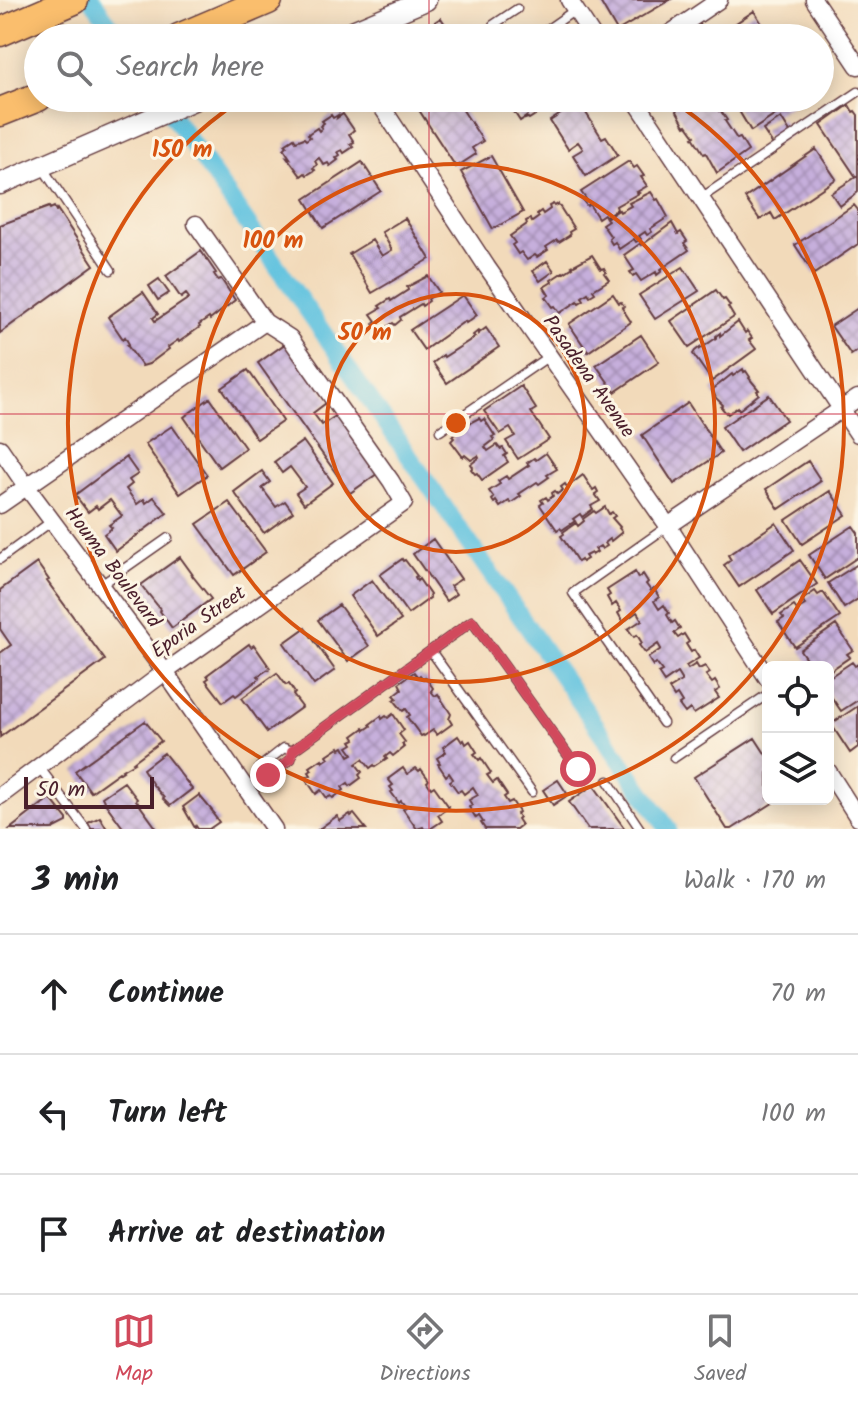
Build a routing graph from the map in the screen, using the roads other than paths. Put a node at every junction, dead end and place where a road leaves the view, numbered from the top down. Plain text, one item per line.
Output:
1 (268, 0) edge
2 (426, 0) edge
3 (719, 0) edge
4 (814, 0) edge
5 (69, 2) edge
6 (572, 5) edge
7 (517, 9) dead end
8 (212, 24) edge
9 (369, 24) edge
10 (494, 24) edge
11 (551, 24) edge
12 (585, 24) edge
13 (684, 24) edge
14 (830, 24) edge
15 (834, 30) edge
16 (0, 32) edge
17 (858, 66) edge
18 (858, 92) edge
19 (24, 103) edge
20 (834, 108) edge
21 (0, 112) edge
22 (165, 112) edge
23 (385, 112) edge
24 (643, 112) edge
25 (828, 112) edge
26 (41, 166) junction
27 (0, 184) edge
28 (701, 198) junction
29 (196, 224) dead end
30 (111, 270) dead end
31 (265, 322) junction
32 (549, 356) junction
33 (858, 398) edge
34 (841, 409) junction
35 (440, 431) dead end
36 (858, 434) edge
37 (0, 448) edge
38 (26, 486) junction
39 (0, 505) edge
40 (52, 521) junction
41 (668, 526) junction
42 (168, 538) dead end
43 (0, 559) edge
44 (100, 586) junction
45 (431, 651) junction
46 (762, 670) edge
47 (165, 672) junction
48 (762, 698) edge
49 (663, 723) dead end
50 (674, 758) dead end
51 (39, 767) junction
52 (578, 769) dead end
53 (834, 780) edge
54 (608, 781) dead end
55 (244, 785) junction
56 (532, 792) dead end
57 (0, 796) edge
58 (858, 818) edge
59 (86, 829) edge
60 (274, 829) edge
61 (640, 829) edge

1 - 8 highway
2 - 9 street
3 - 13 street
4 - 14 street
5 - 16 highway
6 - 11 lane
6 - 12 street
7 - 10 lane
15 - 17 street
18 - 20 lane
19 - 21 highway
22 - 26 street
23 - 32 street, Pasadena Avenue
24 - 28 street
25 - 28 lane
26 - 27 street
26 - 30 lane
28 - 34 street
29 - 31 street
31 - 38 street
31 - 47 street, Eporia Street
32 - 35 lane
32 - 41 street, Pasadena Avenue
33 - 34 street
34 - 36 street
34 - 41 street
37 - 38 street, Houma Boulevard
38 - 39 street
38 - 40 street, Houma Boulevard
40 - 43 lane
40 - 44 street, Houma Boulevard
41 - 46 street, Pasadena Avenue
41 - 49 lane
42 - 44 lane
44 - 47 street, Houma Boulevard
45 - 52 lane
45 - 55 lane
45 - 56 lane
47 - 51 street, Eporia Street
47 - 55 street, Houma Boulevard
48 - 50 lane
51 - 57 street, Eporia Street
51 - 59 lane
53 - 58 street
54 - 61 lane
55 - 60 street, Houma Boulevard

